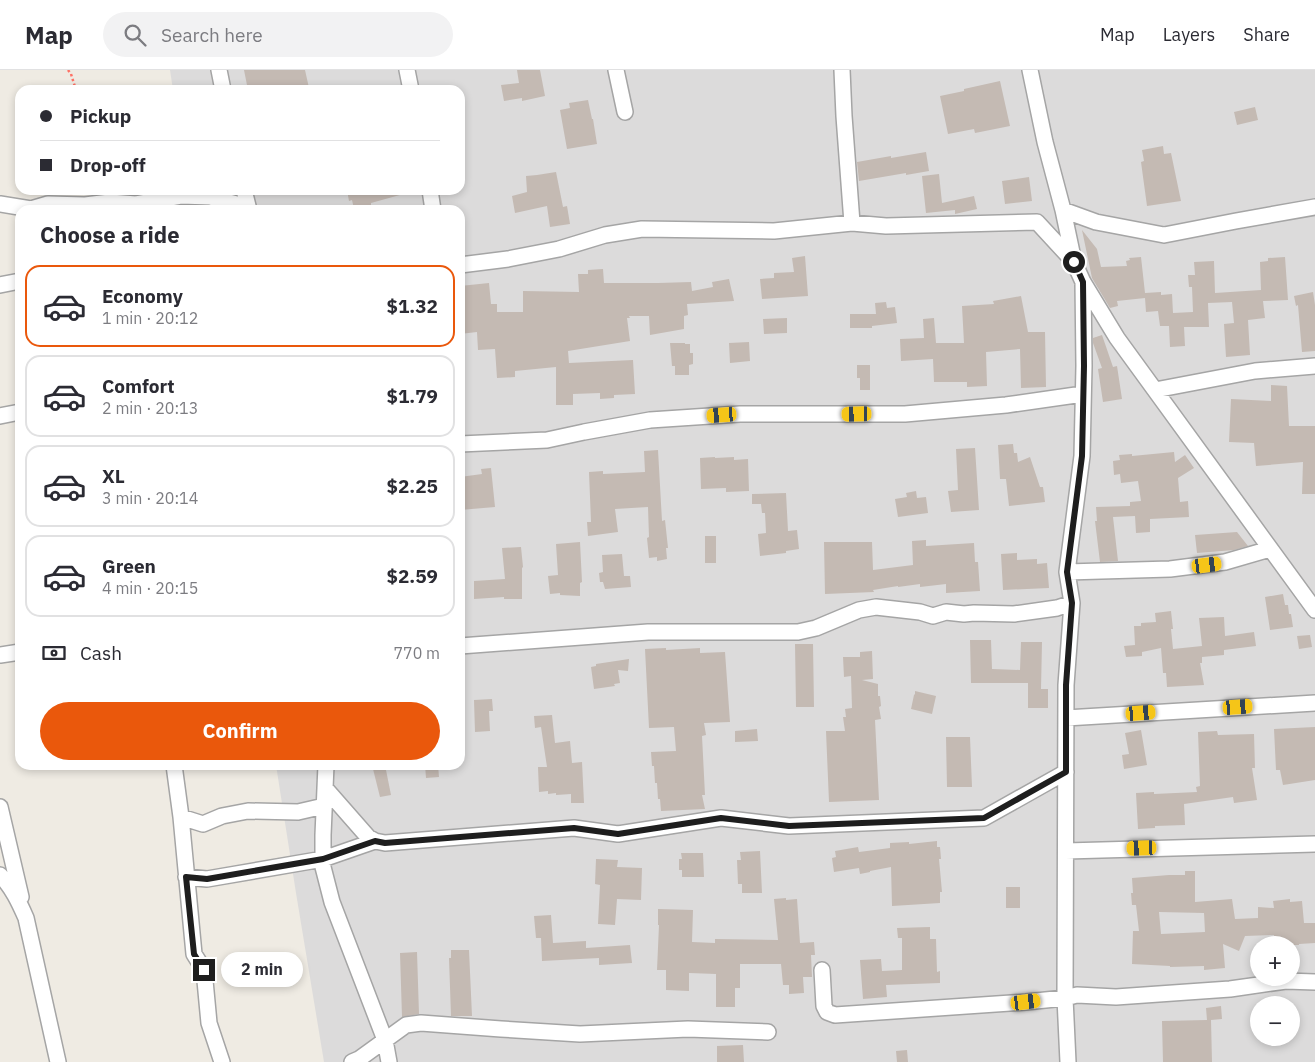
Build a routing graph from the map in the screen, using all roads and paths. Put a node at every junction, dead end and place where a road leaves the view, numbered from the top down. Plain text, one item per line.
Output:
1 (68, 70) edge
2 (219, 70) edge
3 (407, 70) edge
4 (616, 70) edge
5 (842, 70) edge
6 (1030, 70) edge
7 (74, 85) edge
8 (222, 85) edge
9 (411, 85) edge
10 (626, 112) dead end
11 (0, 204) edge
12 (45, 205) edge
13 (85, 205) edge
14 (85, 205) edge
15 (237, 205) edge
16 (15, 206) edge
17 (1315, 207) edge
18 (1063, 210) junction
19 (852, 223) junction
20 (1074, 262) junction
21 (465, 264) edge
22 (15, 282) edge
23 (1083, 282) junction
24 (0, 285) edge
25 (1315, 366) edge
26 (1155, 390) junction
27 (1083, 394) junction
28 (15, 413) edge
29 (0, 416) edge
30 (465, 444) edge
31 (1270, 549) junction
32 (1067, 572) junction
33 (1072, 603) junction
34 (1315, 610) edge
35 (465, 646) edge
36 (15, 653) edge
37 (0, 655) edge
38 (1315, 703) edge
39 (1066, 718) junction
40 (175, 770) edge
41 (326, 770) edge
42 (1066, 772) junction
43 (325, 788) junction
44 (324, 806) junction
45 (0, 807) edge
46 (181, 817) junction
47 (375, 841) junction
48 (1315, 844) edge
49 (1066, 851) junction
50 (323, 859) junction
51 (0, 875) edge
52 (186, 877) junction
53 (26, 918) junction
54 (822, 970) dead end
55 (1315, 982) edge
56 (1065, 998) junction
57 (768, 1032) dead end
58 (385, 1040) junction
59 (58, 1062) edge
60 (222, 1062) edge
61 (352, 1062) edge
62 (389, 1062) edge
63 (1068, 1062) edge

1 - 7 path
2 - 8 street
3 - 9 street
4 - 10 street
5 - 19 street
6 - 18 street
11 - 16 street
12 - 13 street
14 - 15 street
17 - 18 street
18 - 20 street
19 - 20 street
19 - 21 street
20 - 23 street
22 - 24 street
23 - 26 street
23 - 27 street
25 - 26 street
26 - 31 street
27 - 30 street
27 - 32 street
28 - 29 street
31 - 32 street
31 - 34 street
32 - 33 street
33 - 35 street
33 - 39 street
36 - 37 street
38 - 39 street
39 - 42 street
40 - 46 street
41 - 43 street
42 - 47 street
42 - 49 street
43 - 44 street
43 - 47 street
44 - 46 street
44 - 50 street
45 - 53 street
46 - 52 street
47 - 50 street
48 - 49 street
49 - 56 street
50 - 52 street
50 - 58 street
51 - 53 street
52 - 60 street
53 - 59 street
54 - 56 street
55 - 56 street
56 - 63 street
57 - 58 street
58 - 61 street
58 - 62 street

